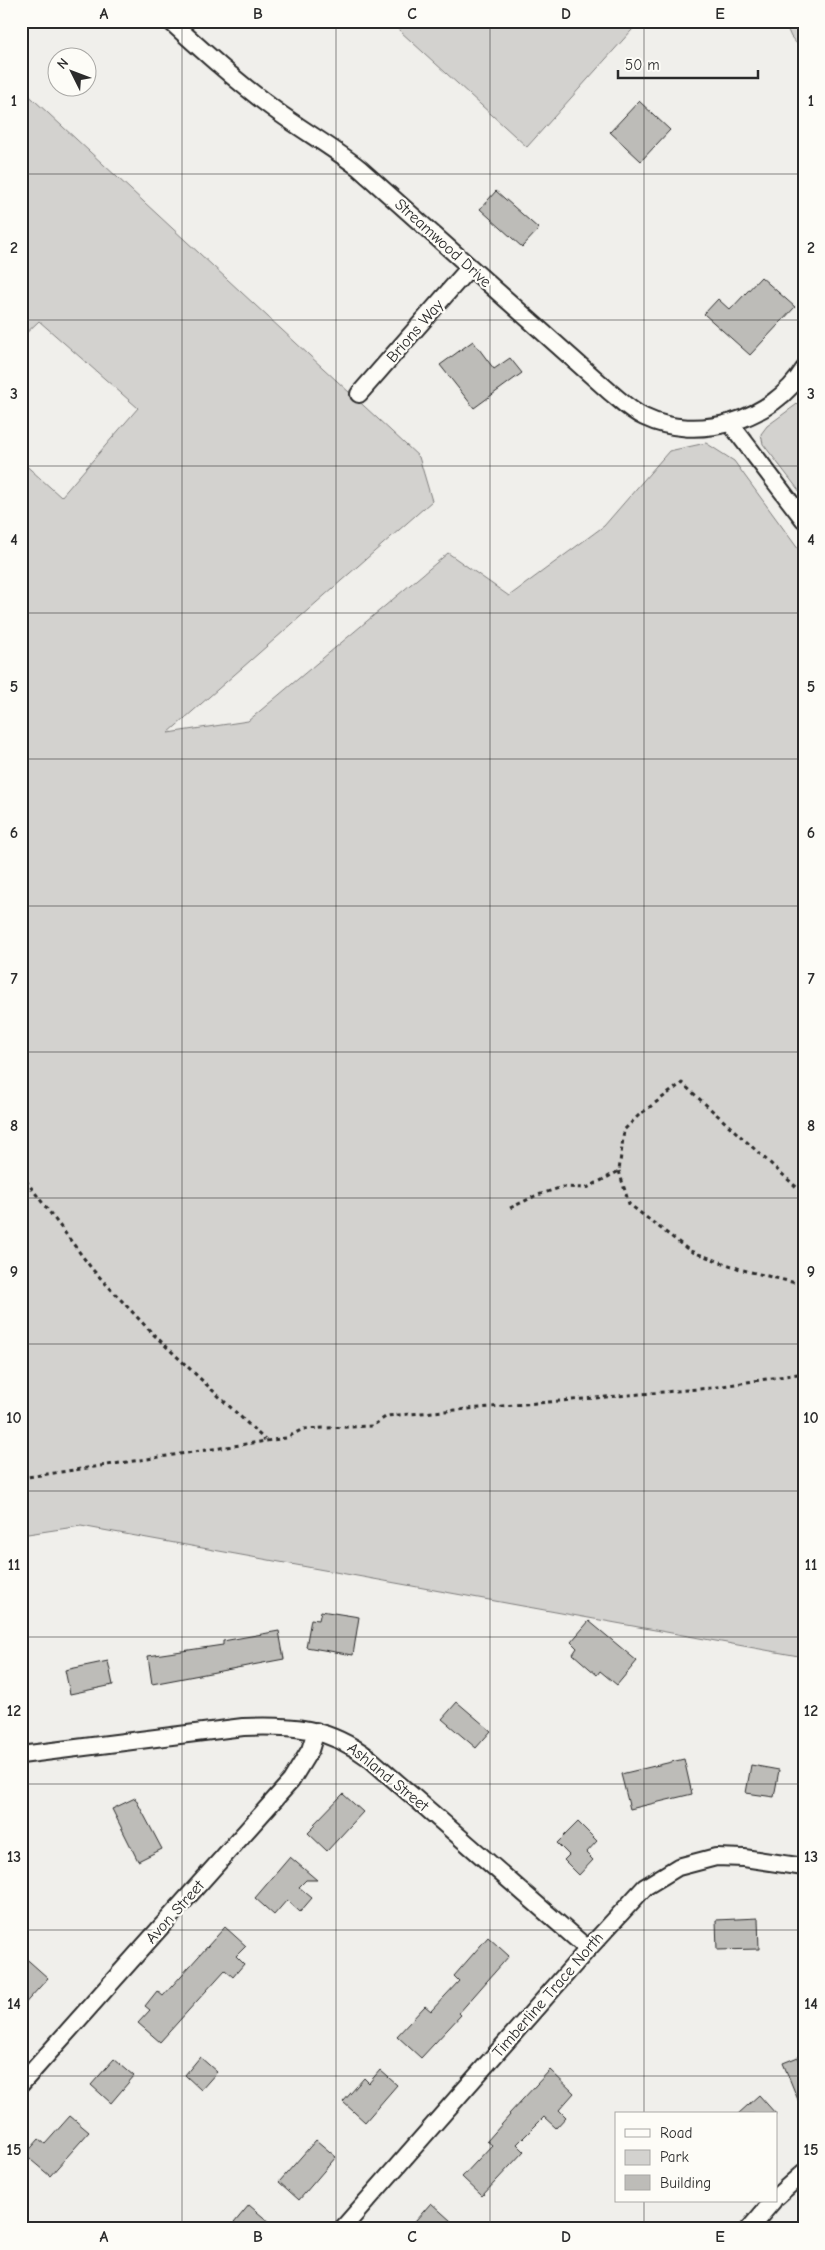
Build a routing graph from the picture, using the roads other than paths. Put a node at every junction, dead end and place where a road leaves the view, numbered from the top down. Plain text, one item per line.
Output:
1 (170, 21) edge
2 (470, 267) junction
3 (804, 369) edge
4 (359, 394) dead end
5 (730, 423) junction
6 (804, 520) edge
7 (316, 1731) junction
8 (21, 1756) edge
9 (804, 1866) edge
10 (588, 1949) junction
11 (21, 2084) edge
12 (804, 2172) edge
13 (778, 2195) edge
14 (772, 2202) edge
15 (342, 2229) edge
16 (749, 2229) edge

1 - 2 street, Streamwood Drive
2 - 4 street, Brions Way
2 - 5 street, Streamwood Drive
3 - 5 street, Streamwood Drive
5 - 6 street
7 - 8 street, Ashland Street
7 - 10 street, Ashland Street
7 - 11 street, Avon Street
9 - 10 street, Timberline Trace North
10 - 15 street, Timberline Trace North
12 - 13 street
14 - 16 street

